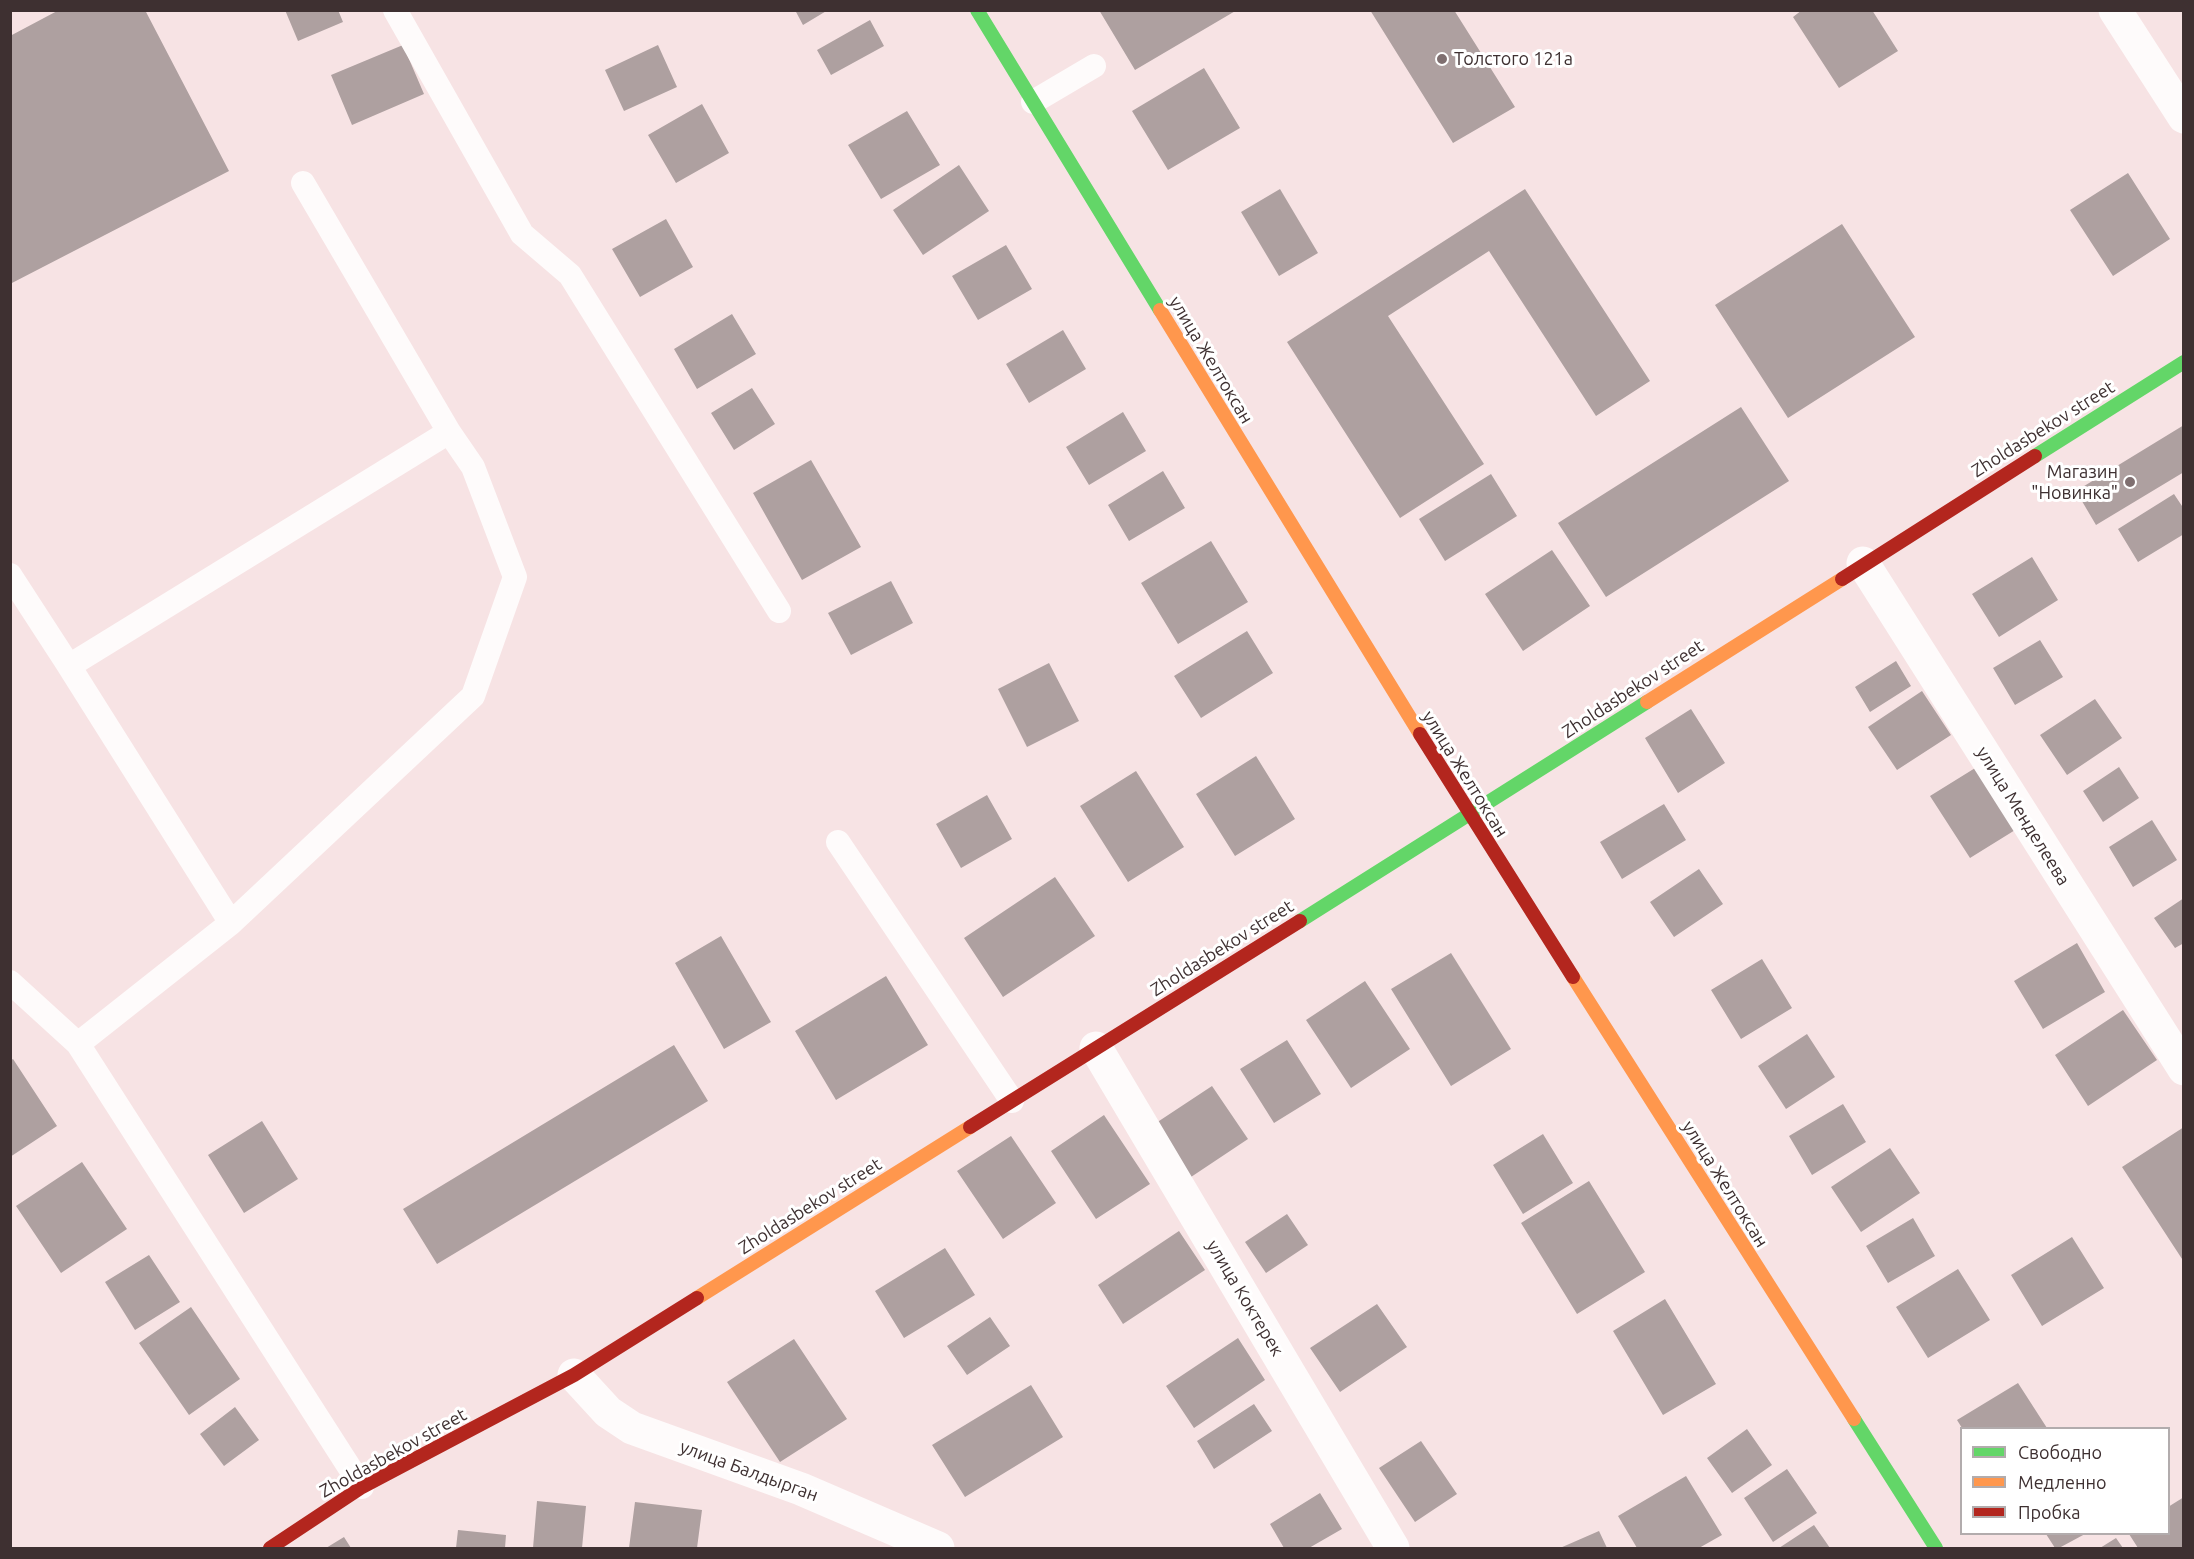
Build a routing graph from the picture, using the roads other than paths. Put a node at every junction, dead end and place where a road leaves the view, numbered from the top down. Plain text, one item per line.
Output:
1 (395, 10) edge
2 (977, 10) edge
3 (2115, 10) edge
4 (1094, 66) dead end
5 (1033, 102) junction
6 (2184, 117) edge
7 (303, 183) dead end
8 (2184, 362) edge
9 (449, 432) junction
10 (1863, 563) junction
11 (10, 575) edge
12 (779, 611) dead end
13 (69, 666) junction
14 (1469, 815) junction
15 (838, 842) dead end
16 (231, 923) junction
17 (10, 982) edge
18 (78, 1044) junction
19 (1096, 1048) junction
20 (2184, 1069) edge
21 (1012, 1101) junction
22 (574, 1375) junction
23 (362, 1487) junction
24 (270, 1548) edge
25 (938, 1548) edge
26 (1393, 1548) edge
27 (1935, 1548) edge

1 - 12 lane
2 - 5 street, улица Желтоксан
3 - 6 street
4 - 5 lane
5 - 14 street, улица Желтоксан
7 - 9 lane
8 - 10 street, Zholdasbekov street
9 - 13 lane
9 - 16 lane
10 - 14 street, Zholdasbekov street
10 - 20 street, улица Менделеева
11 - 13 lane
13 - 16 lane
14 - 19 street, Zholdasbekov street
14 - 27 street, улица Желтоксан
15 - 21 lane
16 - 18 lane
17 - 18 lane
18 - 23 lane
19 - 21 street, Zholdasbekov street
19 - 26 street, улица Коктерек
21 - 22 street, Zholdasbekov street
22 - 23 street, Zholdasbekov street
22 - 25 street, улица Балдырган
23 - 24 street, Zholdasbekov street

